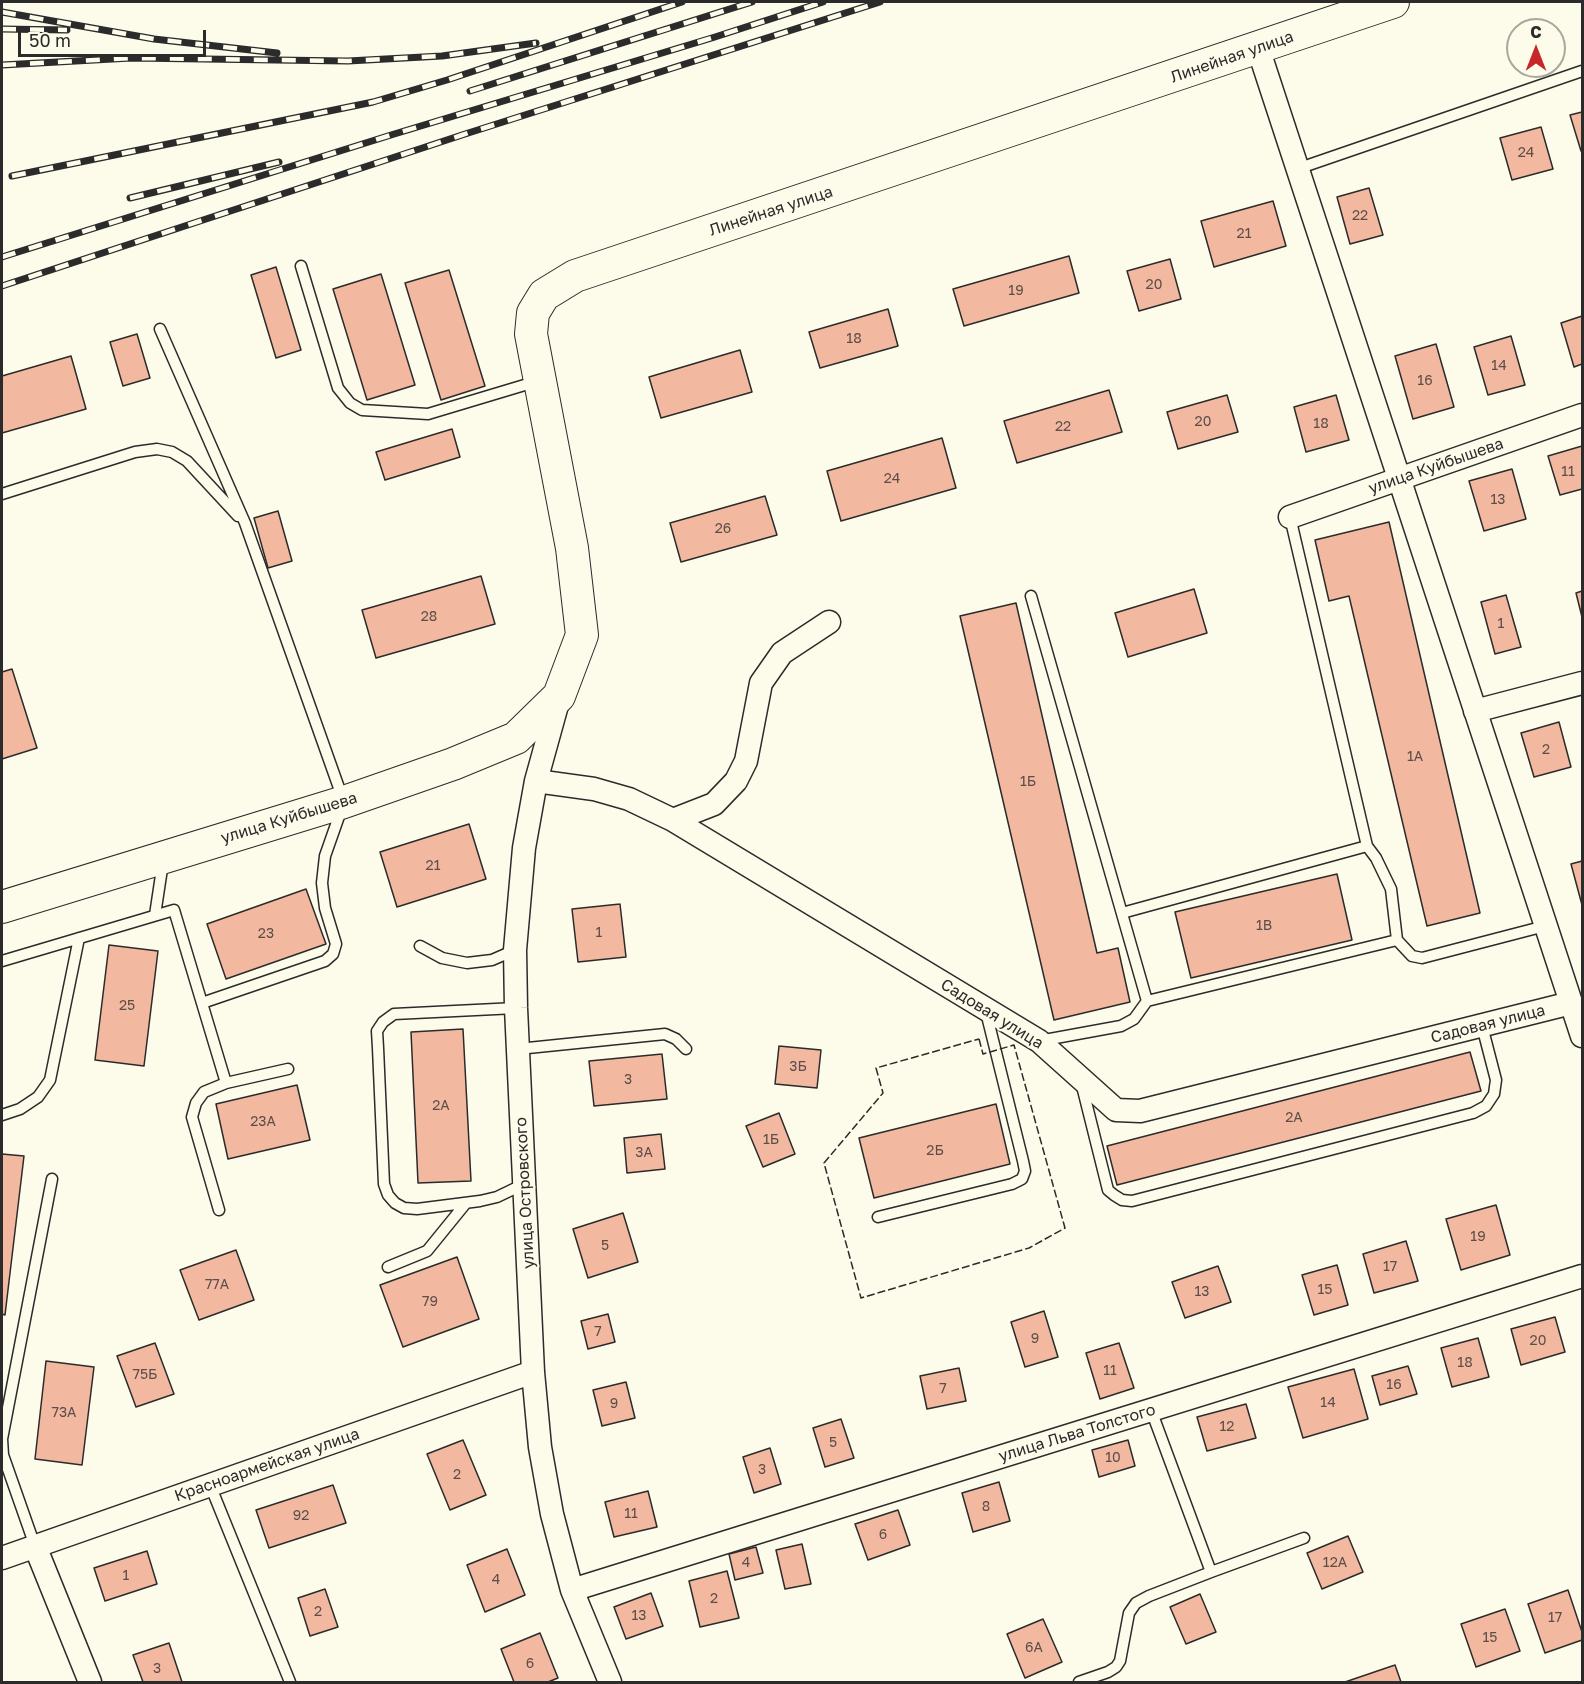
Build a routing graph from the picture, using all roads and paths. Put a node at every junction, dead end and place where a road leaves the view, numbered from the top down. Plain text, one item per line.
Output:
1 (1393, 2) edge
2 (1258, 48) junction
3 (1582, 71) edge
4 (1298, 169) junction
5 (301, 266) dead end
6 (160, 329) dead end
7 (539, 381) junction
8 (1582, 415) edge
9 (1399, 479) junction
10 (2, 494) edge
11 (1290, 517) joint
12 (245, 523) junction
13 (1031, 596) dead end
14 (829, 622) dead end
15 (1582, 683) edge
16 (559, 696) junction
17 (1475, 711) junction
18 (536, 781) junction
19 (344, 802) junction
20 (673, 820) junction
21 (1367, 846) junction
22 (164, 857) junction
23 (2, 907) edge
24 (1122, 913) junction
25 (154, 915) junction
26 (1545, 926) junction
27 (79, 938) junction
28 (1397, 940) junction
29 (420, 946) dead end
30 (515, 950) junction
31 (2, 961) edge
32 (1573, 992) edge
33 (1147, 1001) junction
34 (202, 1003) junction
35 (516, 1008) junction
36 (986, 1009) junction
37 (1482, 1026) junction
38 (1582, 1036) edge
39 (1039, 1041) junction
40 (518, 1049) junction
41 (686, 1049) dead end
42 (288, 1069) dead end
43 (1080, 1077) junction
44 (226, 1083) junction
45 (2, 1115) edge
46 (52, 1179) dead end
47 (524, 1184) junction
48 (466, 1203) junction
49 (219, 1210) dead end
50 (878, 1217) dead end
51 (388, 1267) dead end
52 (1582, 1276) edge
53 (533, 1372) junction
54 (1151, 1410) junction
55 (210, 1485) junction
56 (1304, 1538) dead end
57 (35, 1546) junction
58 (2, 1557) edge
59 (1211, 1572) junction
60 (572, 1590) junction
61 (90, 1683) edge
62 (290, 1683) edge
63 (610, 1683) edge
64 (1079, 1683) edge

1 - 2 street, Линейная улица
2 - 4 street
2 - 7 street, Линейная улица
3 - 4 lane
4 - 9 street
5 - 7 lane
6 - 12 lane
7 - 16 street, Линейная улица
8 - 9 street, улица Куйбышева
9 - 11 street, улица Куйбышева
9 - 17 street
10 - 12 lane
11 - 21 lane
12 - 19 lane
13 - 24 lane
14 - 20 street
15 - 17 street
16 - 18 street, улица Островского
16 - 19 street, улица Куйбышева
17 - 26 street
18 - 20 street, Садовая улица
18 - 30 street, улица Островского
19 - 22 street, улица Куйбышева
19 - 34 lane
20 - 36 street, Садовая улица
21 - 24 lane
21 - 28 lane
22 - 23 street, улица Куйбышева
22 - 25 lane
24 - 33 lane
25 - 27 lane
25 - 34 lane
26 - 28 lane
26 - 32 street
27 - 31 lane
27 - 45 lane
28 - 33 lane
29 - 30 lane
30 - 35 street, улица Островского
32 - 37 street, Садовая улица
32 - 38 street
33 - 39 lane
34 - 44 lane
35 - 40 street, улица Островского
35 - 48 lane
36 - 39 street, Садовая улица
36 - 50 lane
37 - 43 street, Садовая улица
37 - 43 lane
39 - 43 street, Садовая улица
40 - 41 lane
40 - 47 street, улица Островского
42 - 44 lane
44 - 49 lane
46 - 57 lane
47 - 48 lane
47 - 53 street, улица Островского
48 - 51 lane
52 - 54 street, улица Льва Толстого
53 - 55 street, Красноармейская улица
53 - 60 street, улица Островского
54 - 59 lane
54 - 60 street, улица Льва Толстого
55 - 57 street, Красноармейская улица
55 - 62 lane
56 - 59 lane
57 - 58 street, Красноармейская улица
57 - 61 street
59 - 64 lane
60 - 63 street, улица Островского

